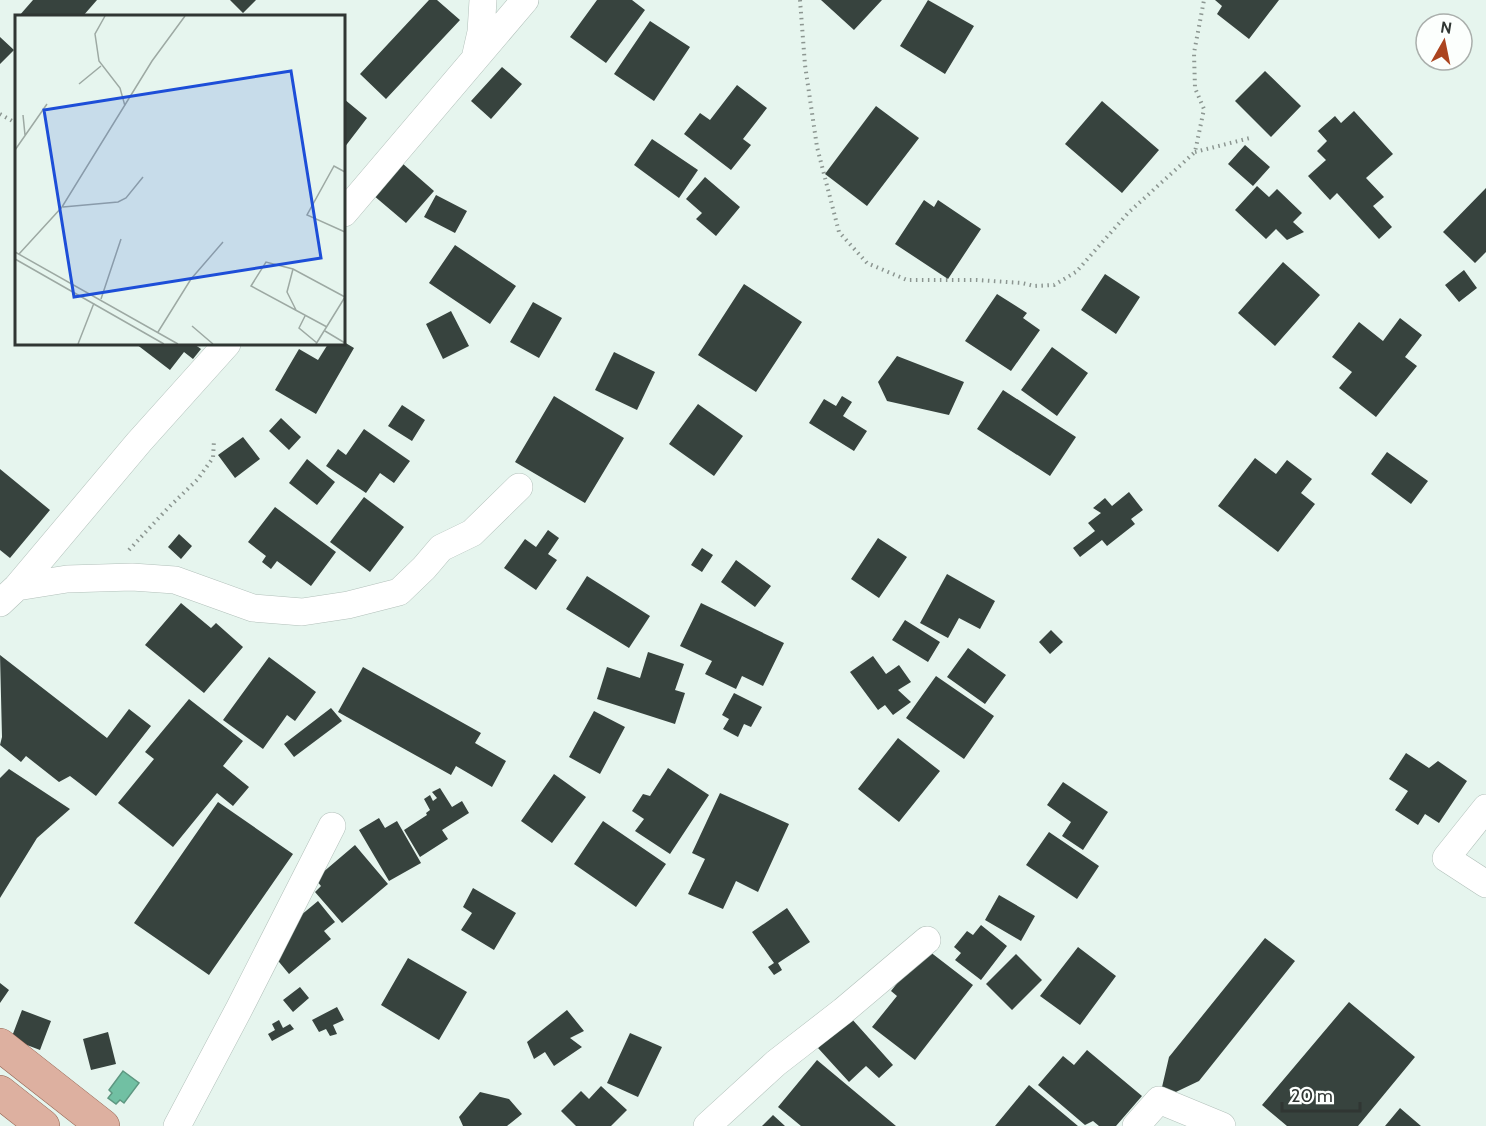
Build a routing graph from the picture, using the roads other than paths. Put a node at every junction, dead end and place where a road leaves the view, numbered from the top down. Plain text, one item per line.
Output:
1 (483, 0) edge
2 (525, 0) edge
3 (476, 56) junction
4 (345, 212) edge
5 (226, 345) edge
6 (519, 487) dead end
7 (8, 595) edge
8 (1486, 808) edge
9 (332, 826) dead end
10 (1486, 884) edge
11 (927, 940) dead end
12 (0, 1045) edge
13 (0, 1092) edge
14 (43, 1126) edge
15 (104, 1126) edge
16 (177, 1126) edge
17 (707, 1126) edge
18 (1136, 1126) edge
19 (1221, 1126) edge

1 - 3 street
2 - 3 street
3 - 4 street
5 - 7 street
6 - 7 street
8 - 10 street
9 - 16 street
11 - 17 street
12 - 15 main road
13 - 14 main road
18 - 19 street

